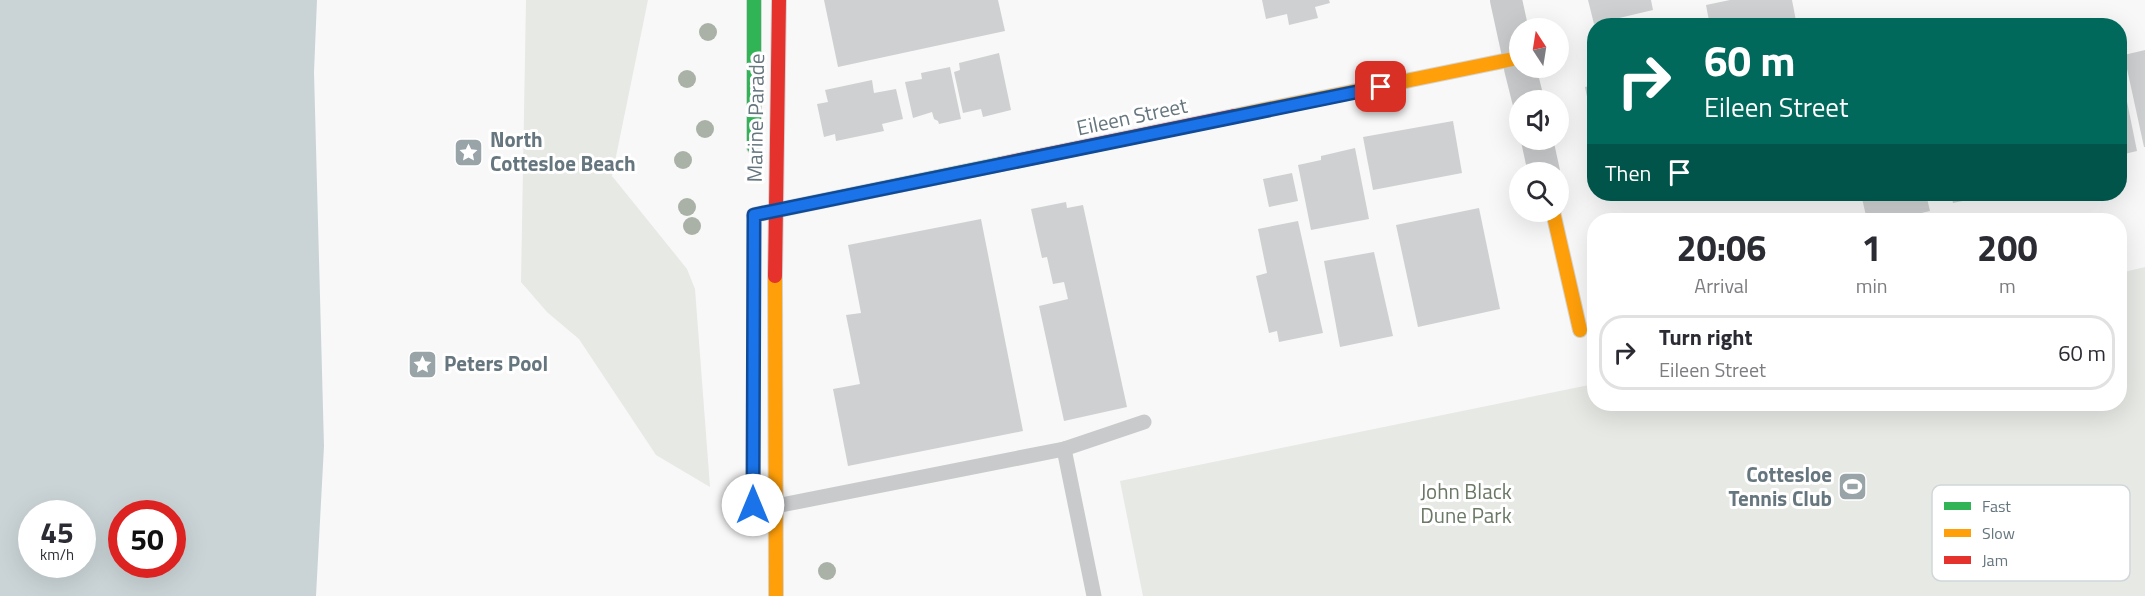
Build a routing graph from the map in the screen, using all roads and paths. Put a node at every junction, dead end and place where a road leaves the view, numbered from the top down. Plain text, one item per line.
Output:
1 (754, 0) edge
2 (779, 0) edge
3 (1506, 0) edge
4 (1510, 18) edge
5 (1509, 65) edge
6 (754, 156) dead end
7 (775, 212) junction
8 (754, 215) dead end
9 (1555, 222) edge
10 (1580, 330) dead end
11 (1144, 422) dead end
12 (1064, 449) junction
13 (753, 505) dead end
14 (776, 506) junction
15 (776, 596) edge
16 (1094, 596) edge

1 - 6 street, Marine Parade
2 - 7 street, Marine Parade
3 - 4 street
5 - 7 street, Eileen Street
7 - 8 street, Eileen Street
7 - 14 street, Marine Parade
9 - 10 street
11 - 12 lane
12 - 14 lane
12 - 16 lane
13 - 14 lane
14 - 15 street, Marine Parade

